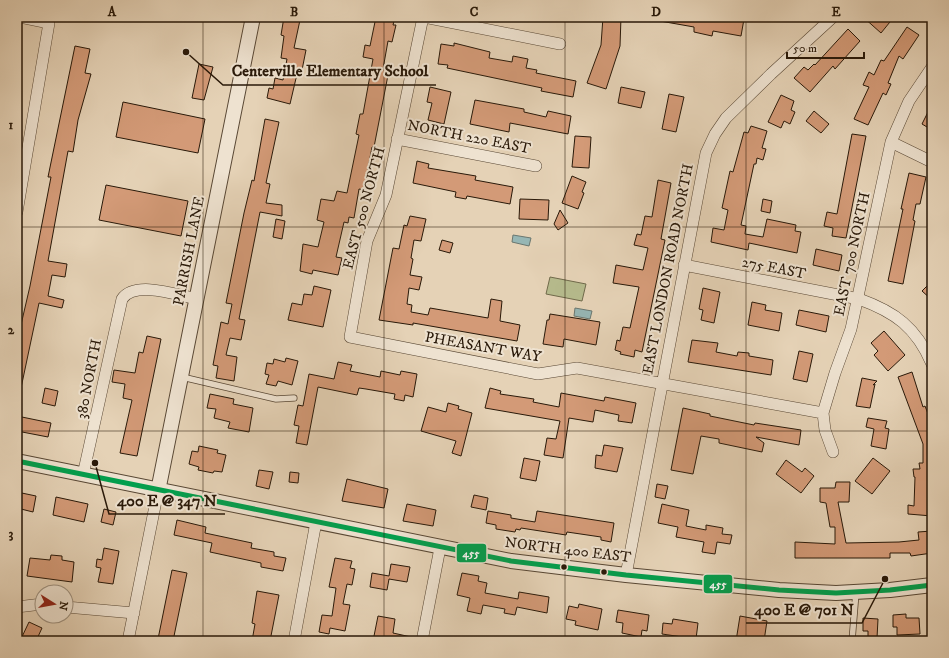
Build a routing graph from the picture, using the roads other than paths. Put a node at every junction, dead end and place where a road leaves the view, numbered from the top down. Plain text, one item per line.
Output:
1 (20, 17) edge
2 (253, 17) edge
3 (423, 17) edge
4 (833, 17) edge
5 (560, 44) dead end
6 (932, 67) edge
7 (397, 139) junction
8 (891, 142) junction
9 (932, 162) edge
10 (536, 166) dead end
11 (17, 212) edge
12 (684, 266) junction
13 (197, 299) junction
14 (858, 299) junction
15 (350, 337) joint
16 (932, 364) edge
17 (181, 377) junction
18 (661, 384) junction
19 (294, 398) dead end
20 (823, 413) junction
21 (833, 452) dead end
22 (17, 462) edge
23 (83, 475) junction
24 (158, 491) junction
25 (316, 522) junction
26 (440, 548) junction
27 (626, 575) junction
28 (932, 585) edge
29 (856, 592) junction
30 (34, 605) edge
31 (17, 607) edge
32 (74, 608) edge
33 (134, 613) junction
34 (128, 641) edge
35 (294, 641) edge
36 (422, 641) edge
37 (852, 641) edge

1 - 11 street
2 - 13 street, PARRISH LANE
3 - 5 street
3 - 7 street, EAST 500 NORTH
4 - 12 street, EAST LONDON ROAD NORTH
6 - 8 street, EAST 700 NORTH
7 - 10 street, NORTH 220 EAST
7 - 15 street, EAST 500 NORTH
8 - 9 street
8 - 14 street, EAST 700 NORTH
12 - 14 street, 275 EAST
12 - 18 street, EAST LONDON ROAD NORTH
13 - 17 street, PARRISH LANE
13 - 23 street, 380 NORTH
14 - 16 street, 275 EAST
14 - 20 street, EAST 700 NORTH
15 - 18 street, PHEASANT WAY
17 - 19 lane
17 - 24 street, PARRISH LANE
18 - 20 street, PHEASANT WAY
18 - 27 street, EAST LONDON ROAD NORTH
20 - 21 street, EAST 700 NORTH
22 - 23 street, NORTH 400 EAST
23 - 24 street, NORTH 400 EAST
24 - 25 street, NORTH 400 EAST
24 - 33 street
25 - 26 street, NORTH 400 EAST
25 - 35 street
26 - 27 street, NORTH 400 EAST
26 - 36 street
27 - 29 street, NORTH 400 EAST
28 - 29 street, NORTH 400 EAST
29 - 37 lane
30 - 31 street
32 - 33 street
33 - 34 street

